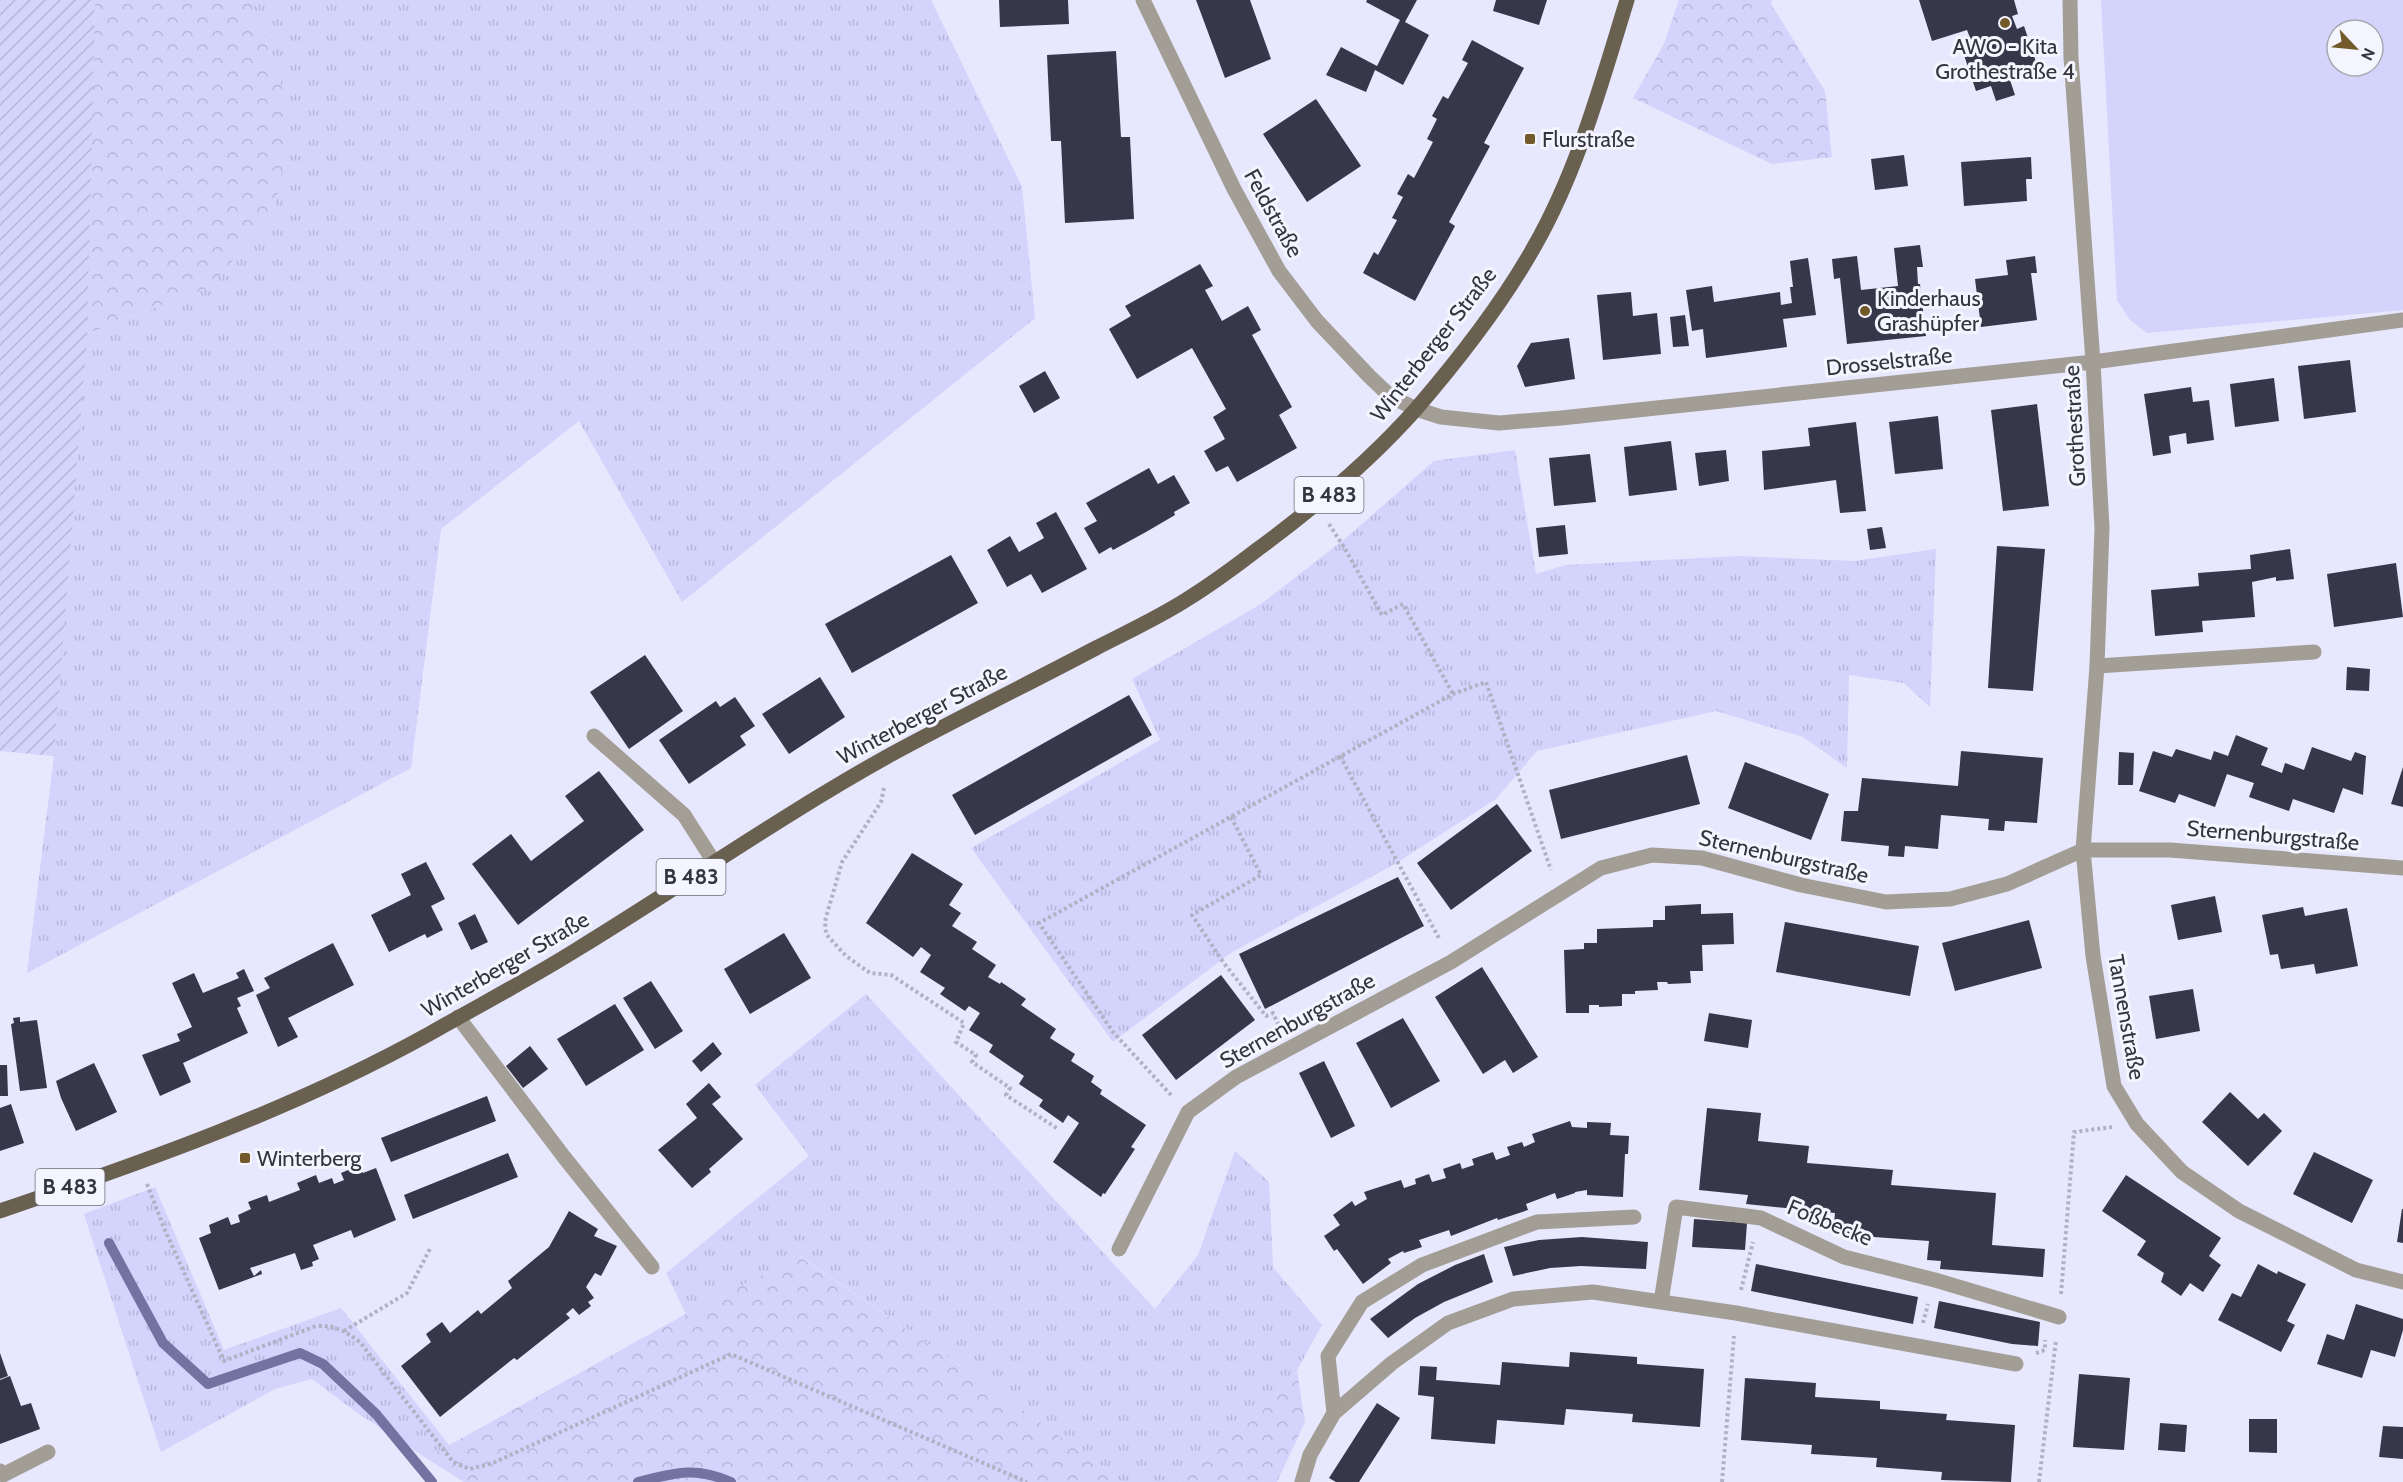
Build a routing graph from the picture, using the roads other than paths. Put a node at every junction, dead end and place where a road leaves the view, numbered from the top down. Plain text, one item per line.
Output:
1 (1143, 0) edge
2 (1627, 0) edge
3 (2070, 0) edge
4 (2403, 320) edge
5 (2093, 362) junction
6 (1416, 409) junction
7 (2314, 652) dead end
8 (2097, 666) junction
9 (594, 736) dead end
10 (2083, 850) junction
11 (714, 862) junction
12 (2403, 868) edge
13 (458, 1017) junction
14 (0, 1211) edge
15 (1634, 1216) dead end
16 (1119, 1249) dead end
17 (652, 1268) dead end
18 (2403, 1282) edge
19 (1661, 1302) junction
20 (2059, 1317) road end
21 (2016, 1364) road end
22 (1334, 1413) junction
23 (48, 1452) dead end
24 (0, 1471) edge
25 (1302, 1482) edge

1 - 6 street, Feldstraße
2 - 6 main road, Winterberger Straße / B 483
3 - 5 street, Grothestraße
4 - 5 street, Drosselstraße
5 - 6 street, Drosselstraße
5 - 8 street, Grothestraße
6 - 11 main road, Winterberger Straße / B 483
7 - 8 street
8 - 10 street, Grothestraße
9 - 11 street
10 - 12 street, Sternenburgstraße
10 - 16 street, Sternenburgstraße
10 - 18 street, Tannenstraße
11 - 13 main road, Winterberger Straße / B 483
13 - 14 main road, Winterberger Straße / B 483
13 - 17 street
15 - 22 street
19 - 20 street, Foßbecke
19 - 21 street
19 - 22 street
22 - 25 street
23 - 24 street

